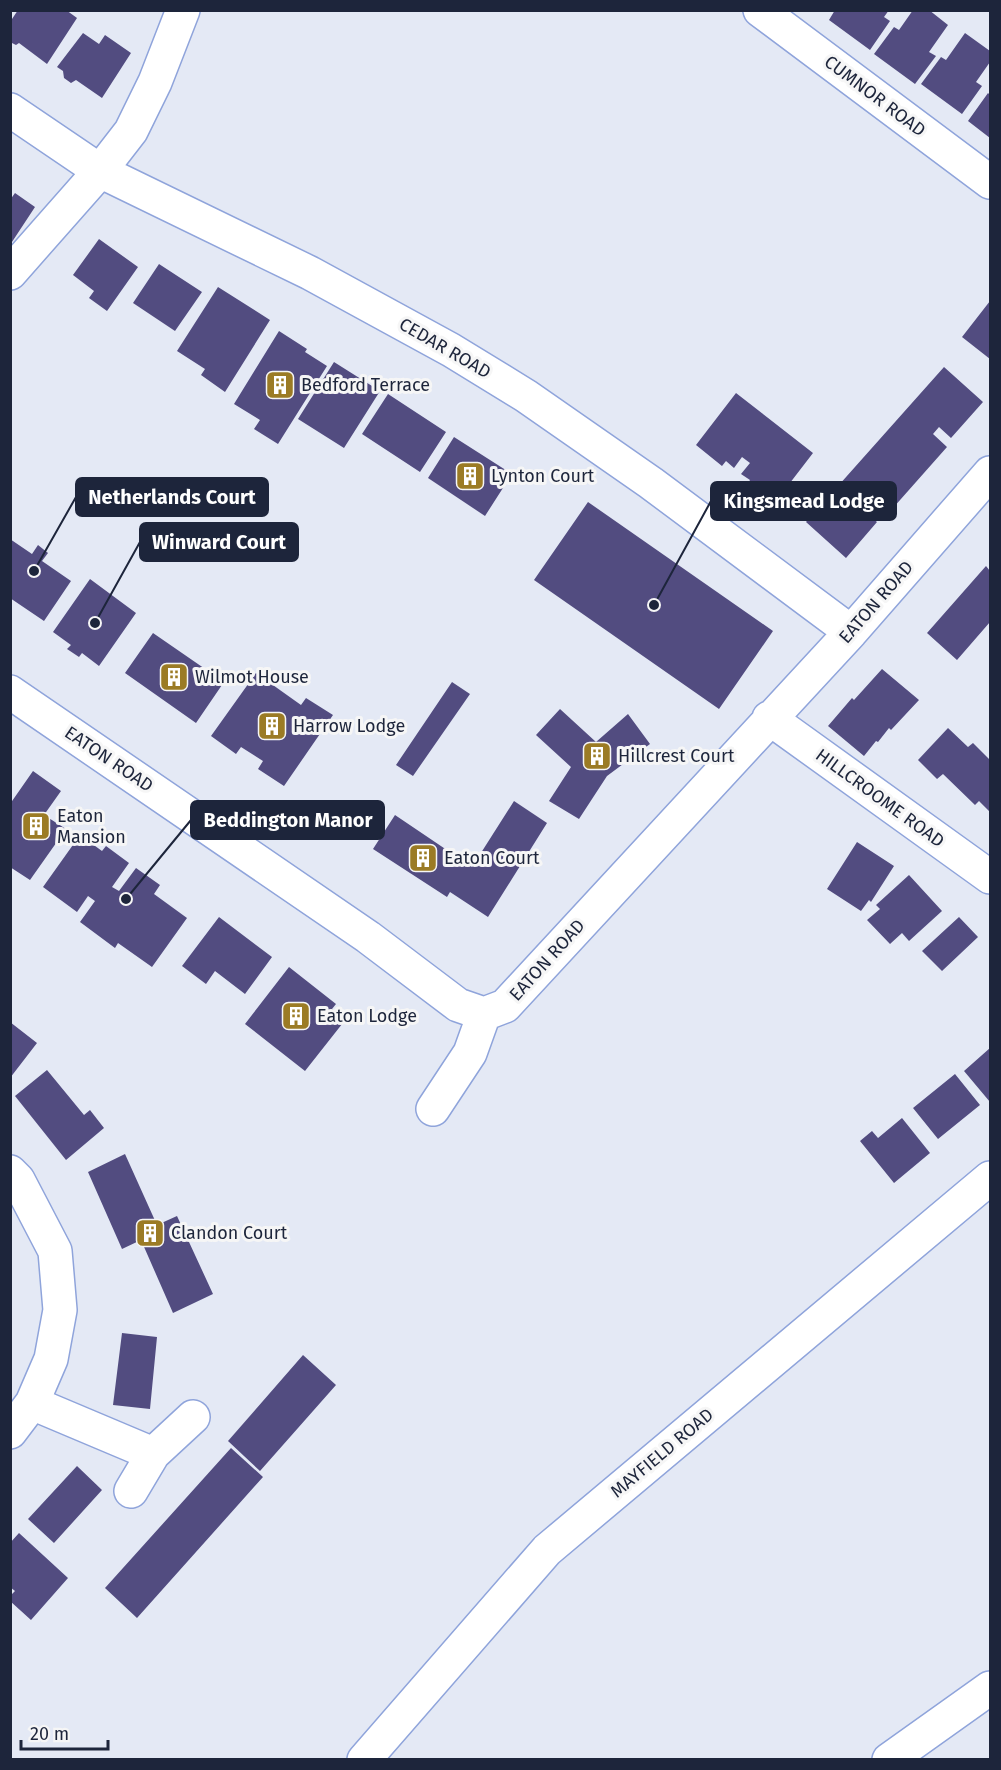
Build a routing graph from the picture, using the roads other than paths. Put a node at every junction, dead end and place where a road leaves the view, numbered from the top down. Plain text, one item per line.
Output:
1 (183, 10) edge
2 (760, 10) edge
3 (10, 110) edge
4 (100, 171) junction
5 (990, 182) edge
6 (10, 273) edge
7 (990, 473) edge
8 (850, 632) junction
9 (10, 692) edge
10 (769, 718) junction
11 (990, 877) edge
12 (484, 1014) junction
13 (433, 1109) dead end
14 (10, 1172) edge
15 (990, 1178) edge
16 (32, 1403) junction
17 (193, 1417) dead end
18 (10, 1432) edge
19 (153, 1454) junction
20 (130, 1491) dead end
21 (990, 1688) edge
22 (364, 1760) edge
23 (889, 1760) edge

1 - 4 street
2 - 5 street, CUMNOR ROAD
3 - 4 street, CEDAR ROAD
4 - 6 street
4 - 8 street, CEDAR ROAD
7 - 8 street, EATON ROAD
8 - 10 street, EATON ROAD
9 - 12 street, EATON ROAD
10 - 11 street, HILLCROOME ROAD
10 - 12 street, EATON ROAD
12 - 13 street
14 - 16 street
15 - 22 street, MAYFIELD ROAD
16 - 18 street
16 - 19 street
17 - 19 street
19 - 20 street
21 - 23 street

